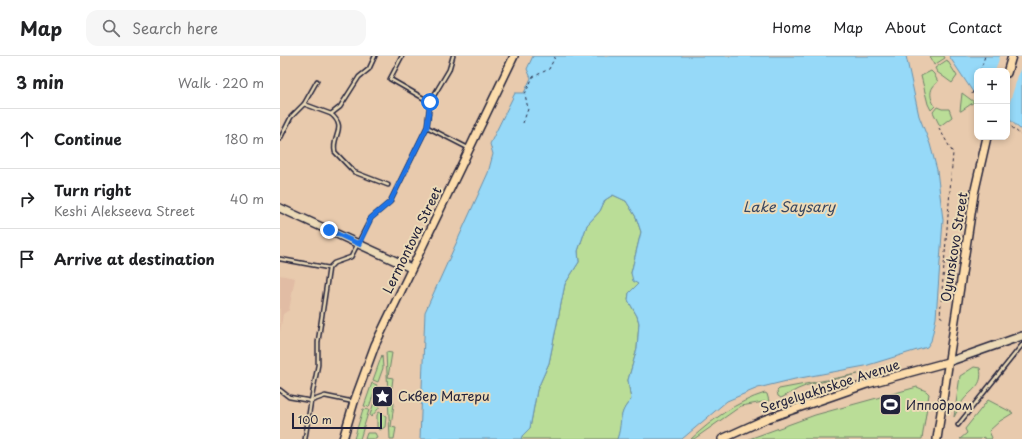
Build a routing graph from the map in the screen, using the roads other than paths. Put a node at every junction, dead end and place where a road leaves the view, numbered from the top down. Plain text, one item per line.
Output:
1 (375, 56) edge
2 (402, 56) edge
3 (453, 56) edge
4 (513, 56) edge
5 (1012, 56) edge
6 (1008, 68) edge
7 (317, 81) dead end
8 (430, 102) junction
9 (304, 104) junction
10 (331, 114) junction
11 (427, 127) junction
12 (280, 139) edge
13 (986, 140) edge
14 (469, 148) junction
15 (388, 186) dead end
16 (280, 208) edge
17 (359, 244) junction
18 (280, 258) edge
19 (329, 268) junction
20 (411, 268) junction
21 (1022, 336) edge
22 (1022, 345) edge
23 (948, 362) junction
24 (280, 390) edge
25 (311, 401) junction
26 (354, 402) junction
27 (958, 425) dead end
28 (304, 439) edge
29 (344, 439) edge
30 (722, 439) edge
31 (937, 439) edge

1 - 10 lane
2 - 8 lane
3 - 8 lane
4 - 14 main road, Lermontova Street
5 - 6 main road
7 - 9 lane
8 - 11 lane
9 - 10 lane
9 - 12 lane
10 - 15 lane
11 - 14 lane
11 - 17 lane
13 - 23 main road, Oyunskovo Street
14 - 20 main road, Lermontova Street
16 - 17 main road
17 - 19 lane
17 - 20 main road
18 - 19 lane
19 - 25 lane
20 - 26 main road, Lermontova Street
21 - 23 main road
22 - 27 lane
23 - 30 main road, Sergelyakhskoe Avenue
23 - 31 main road, Oyunskovo Street
24 - 25 lane
25 - 26 lane
25 - 28 lane
26 - 29 main road, Lermontova Street

